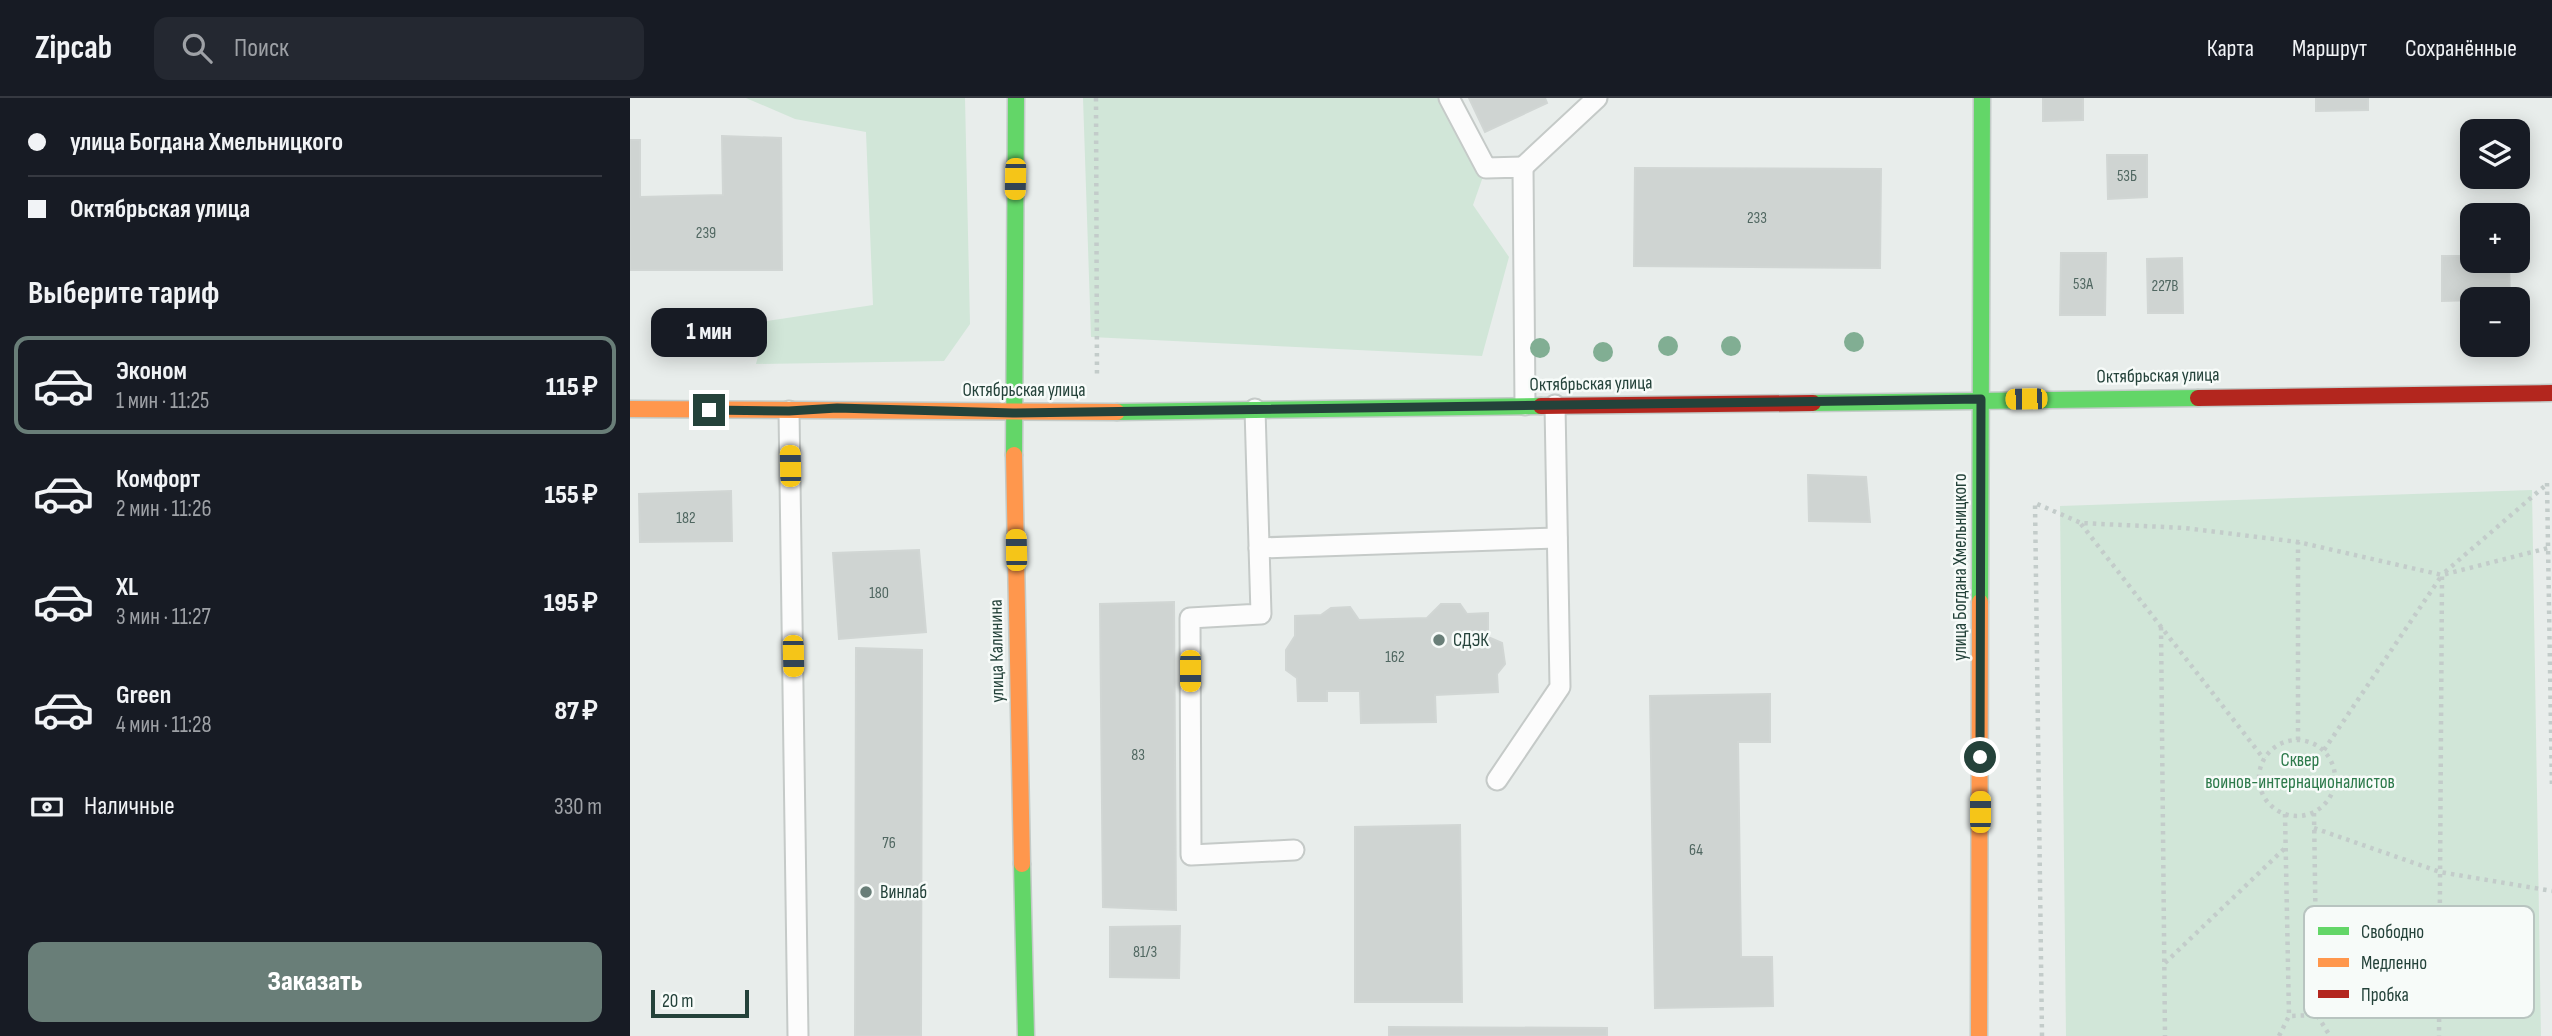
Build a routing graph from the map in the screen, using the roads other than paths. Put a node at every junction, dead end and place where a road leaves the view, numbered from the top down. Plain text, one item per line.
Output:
1 (1016, 98) edge
2 (1449, 98) edge
3 (1982, 98) edge
4 (1592, 100) edge
5 (1523, 167) junction
6 (2552, 393) edge
7 (1981, 399) junction
8 (1525, 405) junction
9 (1555, 405) junction
10 (630, 409) edge
11 (1255, 409) junction
12 (789, 411) junction
13 (1013, 413) junction
14 (1557, 538) junction
15 (1259, 548) junction
16 (1497, 780) dead end
17 (1294, 850) dead end
18 (799, 1036) edge
19 (1026, 1036) edge
20 (1979, 1036) edge

1 - 13 main road, улица Калинина
2 - 5 lane
3 - 7 main road, улица Богдана Хмельницкого
4 - 5 lane
5 - 8 lane
6 - 7 main road, Октябрьская улица
7 - 9 main road, Октябрьская улица
7 - 20 main road, улица Богдана Хмельницкого
8 - 9 main road, Октябрьская улица
8 - 11 main road, Октябрьская улица
9 - 14 lane
10 - 12 main road, Октябрьская улица
11 - 13 main road, Октябрьская улица
11 - 15 lane
12 - 13 main road, Октябрьская улица
12 - 18 lane
13 - 19 main road, улица Калинина
14 - 15 lane
14 - 16 lane
15 - 17 lane

